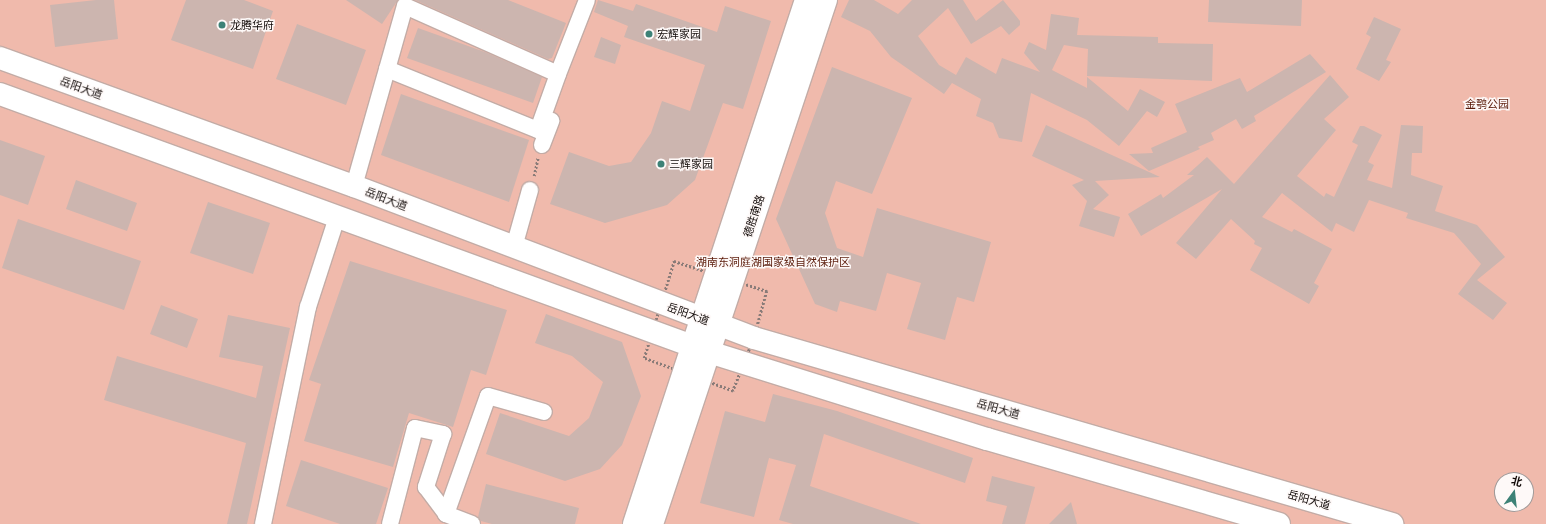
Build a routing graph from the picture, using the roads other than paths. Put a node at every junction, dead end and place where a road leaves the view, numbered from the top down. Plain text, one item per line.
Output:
1 (587, 0) edge
2 (593, 0) edge
3 (810, 0) edge
4 (0, 58) edge
5 (387, 69) junction
6 (558, 74) junction
7 (0, 94) edge
8 (542, 145) road end
9 (354, 186) junction
10 (530, 190) road end
11 (337, 217) junction
12 (514, 247) junction
13 (709, 322) junction
14 (700, 349) junction
15 (544, 412) dead end
16 (446, 514) junction
17 (263, 524) edge
18 (390, 524) edge
19 (472, 524) edge
20 (634, 524) edge
21 (652, 524) edge
22 (1279, 524) edge
23 (1392, 524) edge

1 - 6 street
2 - 8 street
3 - 13 main road, 德胜南路
4 - 9 main road, 岳阳大道
5 - 6 street
5 - 6 street
5 - 9 street
7 - 11 main road
9 - 12 main road, 岳阳大道
10 - 12 street
11 - 14 main road
11 - 17 street
12 - 13 main road, 岳阳大道
13 - 14 main road, 德胜南路
13 - 23 main road, 岳阳大道
14 - 20 main road, 德胜南路
14 - 21 main road, 德胜南路
14 - 22 main road
15 - 16 street
16 - 18 street
16 - 19 street

